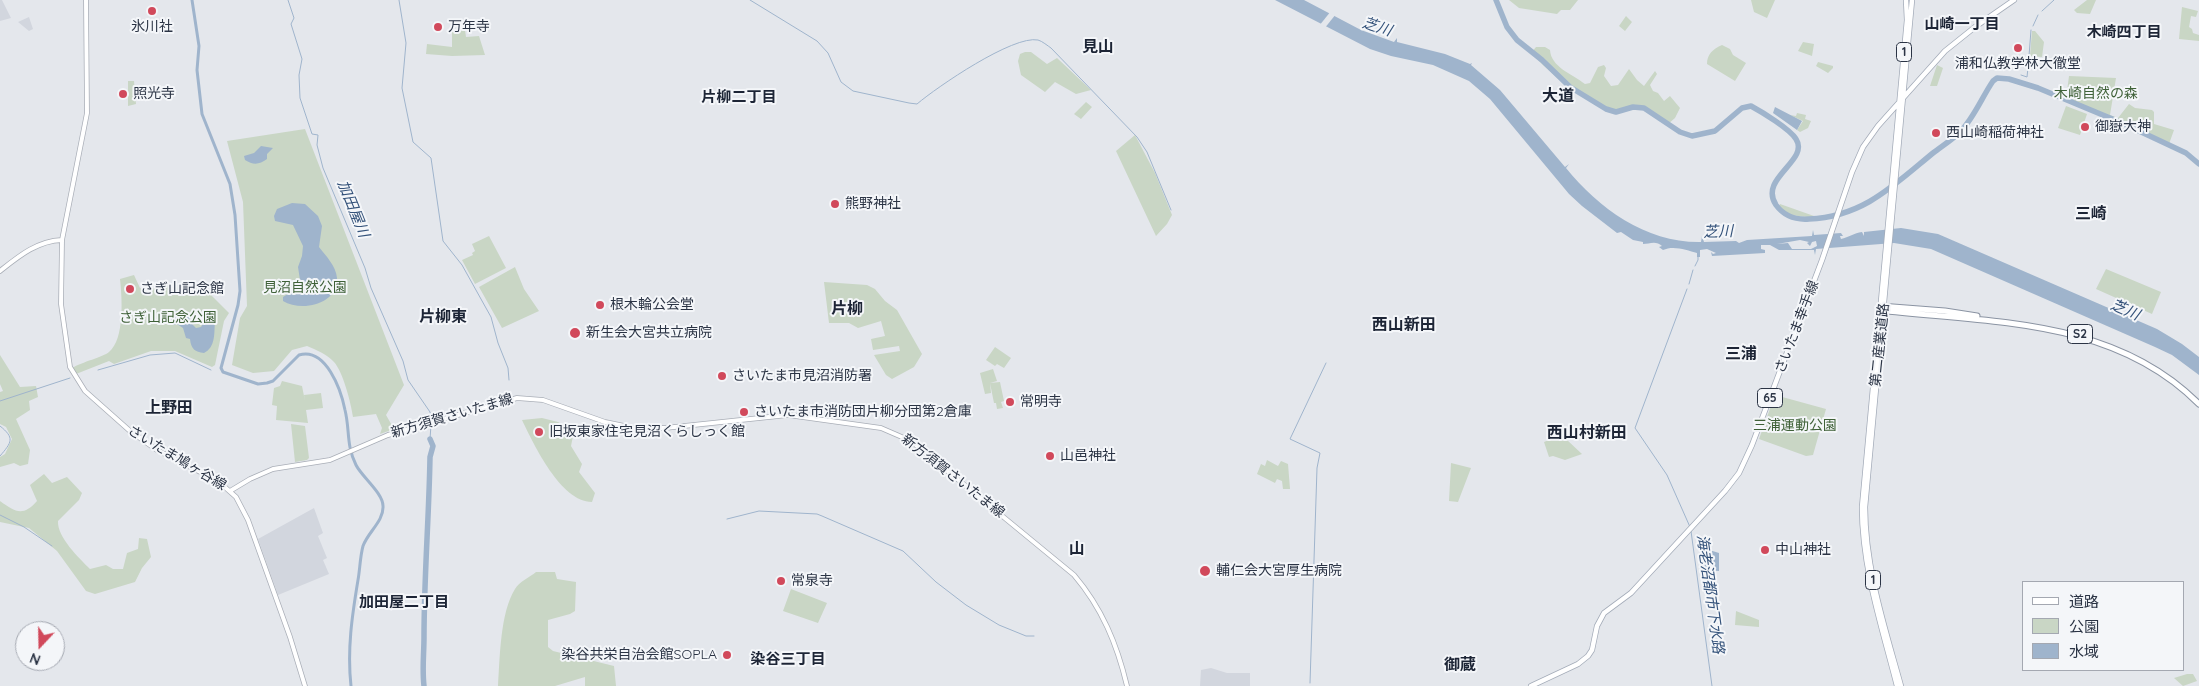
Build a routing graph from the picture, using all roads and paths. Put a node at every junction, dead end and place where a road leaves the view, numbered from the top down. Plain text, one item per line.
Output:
1 (86, 0) edge
2 (1906, 0) edge
3 (1912, 0) edge
4 (2014, 0) edge
5 (1903, 98) junction
6 (1899, 103) junction
7 (1894, 179) junction
8 (62, 240) junction
9 (0, 271) edge
10 (1882, 308) junction
11 (2199, 402) edge
12 (230, 491) junction
13 (305, 686) edge
14 (1127, 686) edge
15 (1531, 686) edge
16 (1899, 686) edge

1 - 8 main road, さいたま鳩ヶ谷線
2 - 6 main road, 第二産業道路 / 1
3 - 5 main road, 第二産業道路 / 1
4 - 5 main road, さいたま幸手線 / 65
5 - 6 main road, さいたま幸手線 / 65
5 - 7 main road, 第二産業道路 / 1
6 - 7 main road, 第二産業道路 / 1
6 - 15 main road, さいたま幸手線 / 65
7 - 10 main road, 第二産業道路 / 1
8 - 9 main road
8 - 12 main road, さいたま鳩ヶ谷線
10 - 11 highway, S2
10 - 11 highway, S2
10 - 16 main road, 第二産業道路 / 1
12 - 13 main road, さいたま鳩ヶ谷線
12 - 14 main road, 新方須賀さいたま線

